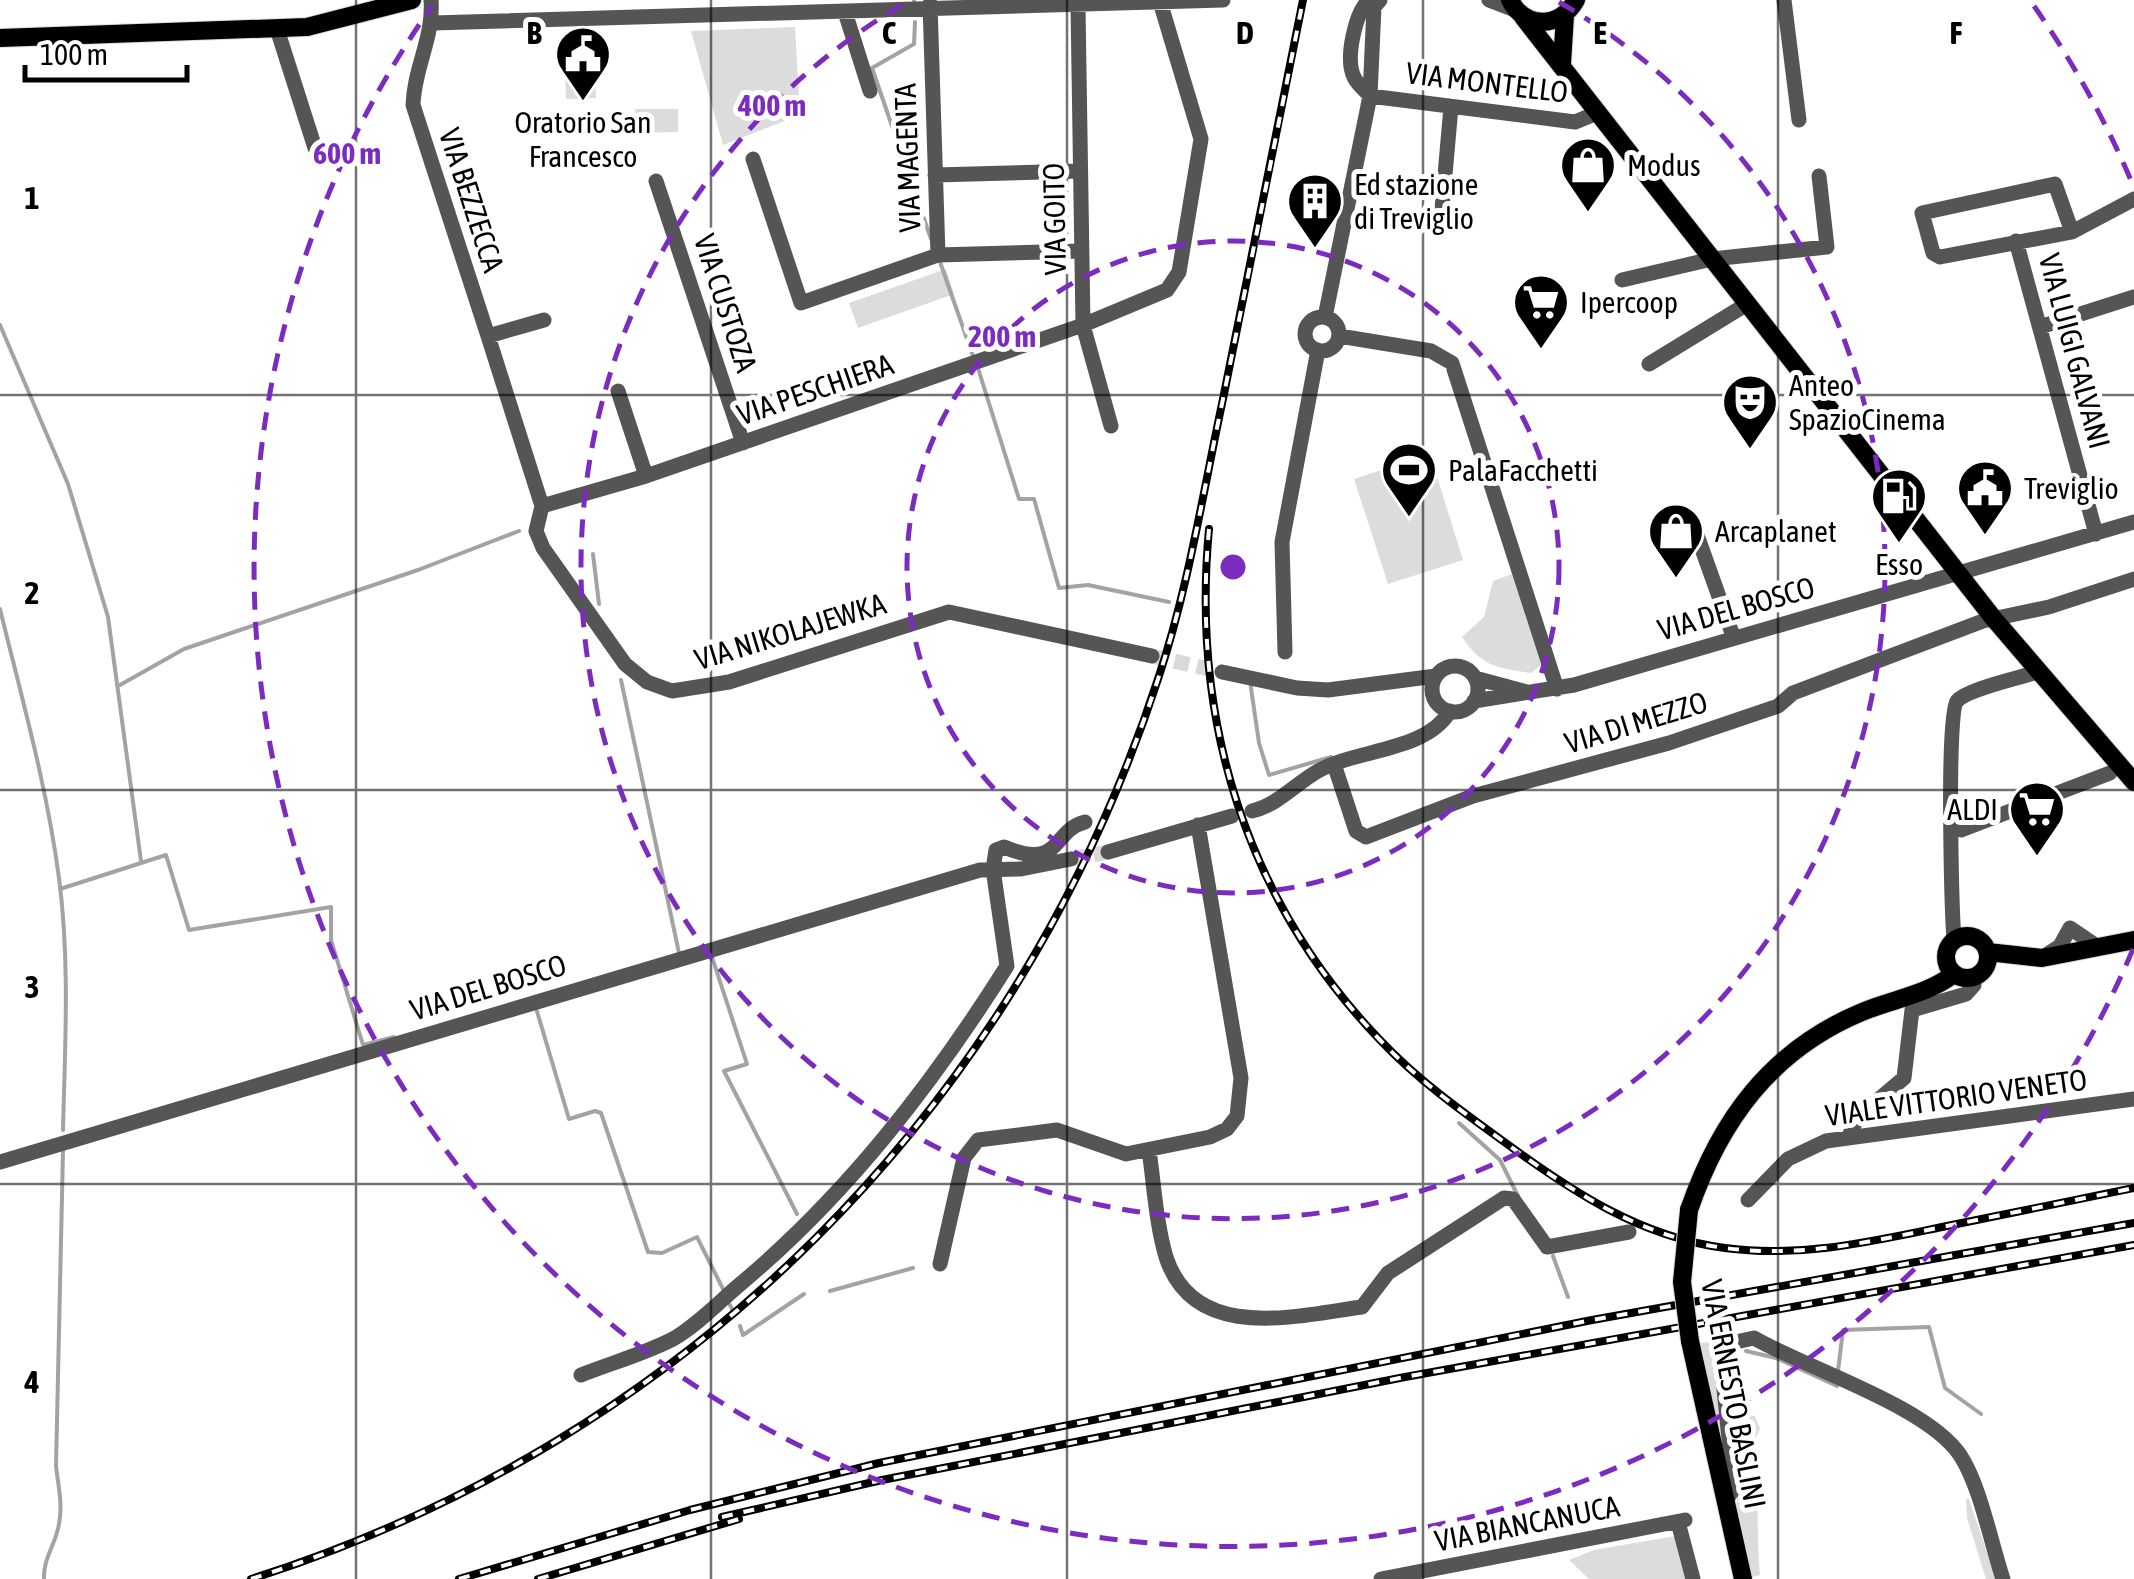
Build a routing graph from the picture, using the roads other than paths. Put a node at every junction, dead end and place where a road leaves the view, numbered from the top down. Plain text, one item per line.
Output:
1 (412, 0) edge
2 (431, 0) edge
3 (658, 0) edge
4 (1223, 0) edge
5 (1369, 0) edge
6 (1380, 0) edge
7 (1488, 0) edge
8 (1784, 0) edge
9 (1153, 3) edge
10 (931, 5) edge
11 (1574, 5) edge
12 (1078, 7) junction
13 (1516, 9) edge
14 (846, 12) junction
15 (661, 17) junction
16 (433, 22) junction
17 (278, 30) junction
18 (0, 38) edge
19 (1562, 64) junction
20 (1352, 70) junction
21 (1370, 71) junction
22 (870, 91) dead end
23 (1370, 96) junction
24 (1451, 107) junction
25 (1597, 112) junction
26 (1799, 120) dead end
27 (315, 148) dead end
28 (753, 159) dead end
29 (1080, 171) junction
30 (935, 175) junction
31 (1819, 176) dead end
32 (656, 182) dead end
33 (2134, 199) edge
34 (1440, 231) dead end
35 (2072, 232) junction
36 (2016, 241) junction
37 (1082, 252) junction
38 (938, 255) junction
39 (1712, 260) junction
40 (1622, 280) dead end
41 (2134, 297) edge
42 (1747, 304) junction
43 (1324, 317) junction
44 (544, 320) dead end
45 (1082, 325) junction
46 (2040, 327) junction
47 (488, 336) junction
48 (1339, 336) junction
49 (1318, 350) junction
50 (1649, 364) dead end
51 (618, 391) dead end
52 (1112, 426) dead end
53 (743, 443) junction
54 (646, 476) junction
55 (541, 509) junction
56 (1692, 521) dead end
57 (2134, 522) edge
58 (2096, 534) junction
59 (1958, 573) junction
60 (2134, 579) edge
61 (1994, 619) junction
62 (1733, 636) junction
63 (1285, 652) dead end
64 (1152, 656) tunnel mouth
65 (1222, 672) tunnel mouth
66 (2037, 672) junction
67 (1436, 676) junction
68 (1475, 678) junction
69 (1394, 684) junction
70 (1557, 689) junction
71 (1528, 692) junction
72 (1474, 701) junction
73 (1440, 704) junction
74 (1334, 764) junction
75 (2110, 773) dead end
76 (2134, 781) edge
77 (1252, 812) dead end
78 (1232, 816) dead end
79 (1086, 822) dead end
80 (1198, 825) junction
81 (1961, 830) dead end
82 (1108, 852) tunnel mouth
83 (1071, 859) tunnel mouth
84 (993, 869) junction
85 (2134, 940) edge
86 (1954, 941) junction
87 (1969, 967) junction
88 (2134, 1099) edge
89 (1849, 1136) junction
90 (1149, 1150) junction
91 (0, 1162) edge
92 (1748, 1200) dead end
93 (1628, 1232) dead end
94 (940, 1264) dead end
95 (581, 1375) dead end
96 (1725, 1501) junction
97 (1386, 1579) edge
98 (1693, 1579) edge
99 (1743, 1579) edge
100 (2003, 1579) edge

1 - 17 main road
2 - 16 street
3 - 15 street
4 - 9 street
5 - 20 street
6 - 21 street
7 - 13 street
8 - 26 street
9 - 12 street
9 - 45 street, VIA PESCHIERA
10 - 12 street
10 - 14 street
10 - 30 street, VIA MAGENTA
11 - 13 main road
11 - 19 main road
12 - 29 street, VIA GOITO
13 - 19 main road
14 - 15 street
14 - 22 street
15 - 16 street
16 - 47 street, VIA BEZZECCA
17 - 18 main road
17 - 27 street
19 - 25 main road
20 - 21 street
20 - 23 street
21 - 23 street
23 - 24 street, VIA MONTELLO
23 - 43 street
24 - 25 street, VIA MONTELLO
24 - 34 street
25 - 39 main road
28 - 38 street
29 - 30 street
29 - 37 street, VIA GOITO
30 - 38 street, VIA MAGENTA
31 - 39 street
32 - 53 street, VIA CUSTOZA
33 - 35 street
35 - 36 street
35 - 36 street
36 - 46 street, VIA LUIGI GALVANI
37 - 38 street
37 - 45 street, VIA GOITO
39 - 40 street
39 - 42 main road
41 - 46 street
42 - 50 street
42 - 59 main road
43 - 48 street
43 - 49 street
44 - 47 street
45 - 52 street, VIA GOITO
45 - 53 street, VIA PESCHIERA
46 - 58 street, VIA LUIGI GALVANI
47 - 55 street, VIA BEZZECCA
48 - 49 street
48 - 70 street
49 - 63 street
51 - 54 street
53 - 54 street, VIA PESCHIERA
54 - 55 street, VIA PESCHIERA
55 - 64 street, VIA NIKOLAJEWKA
56 - 62 street
57 - 58 street, VIA DEL BOSCO
58 - 59 street, VIA DEL BOSCO
59 - 61 main road
59 - 62 street, VIA DEL BOSCO
60 - 61 street, VIA DI MEZZO
61 - 66 main road
61 - 74 street, VIA DI MEZZO
62 - 70 street, VIA DEL BOSCO
65 - 69 street
66 - 76 main road
66 - 86 street
67 - 68 street
67 - 69 street
67 - 73 street
68 - 71 street, VIA DEL BOSCO
68 - 72 street
69 - 73 street
70 - 71 street, VIA DEL BOSCO
71 - 72 street, VIA DEL BOSCO
72 - 73 street
73 - 74 street
74 - 77 street
75 - 81 street
78 - 80 street
79 - 84 street, VIA DEL BOSCO
80 - 82 street
80 - 90 street
83 - 84 street, VIA DEL BOSCO
84 - 91 street, VIA DEL BOSCO
84 - 95 street
85 - 87 main road, VIA ERNESTO BASLINI
86 - 87 main road
86 - 87 main road
87 - 89 street
87 - 96 main road, VIA ERNESTO BASLINI, bridge
88 - 89 street, VIALE VITTORIO VENETO
89 - 92 street, VIALE VITTORIO VENETO
90 - 93 street
90 - 94 street
96 - 99 main road, VIA ERNESTO BASLINI
96 - 100 street
97 - 98 street, VIA BIANCANUCA

